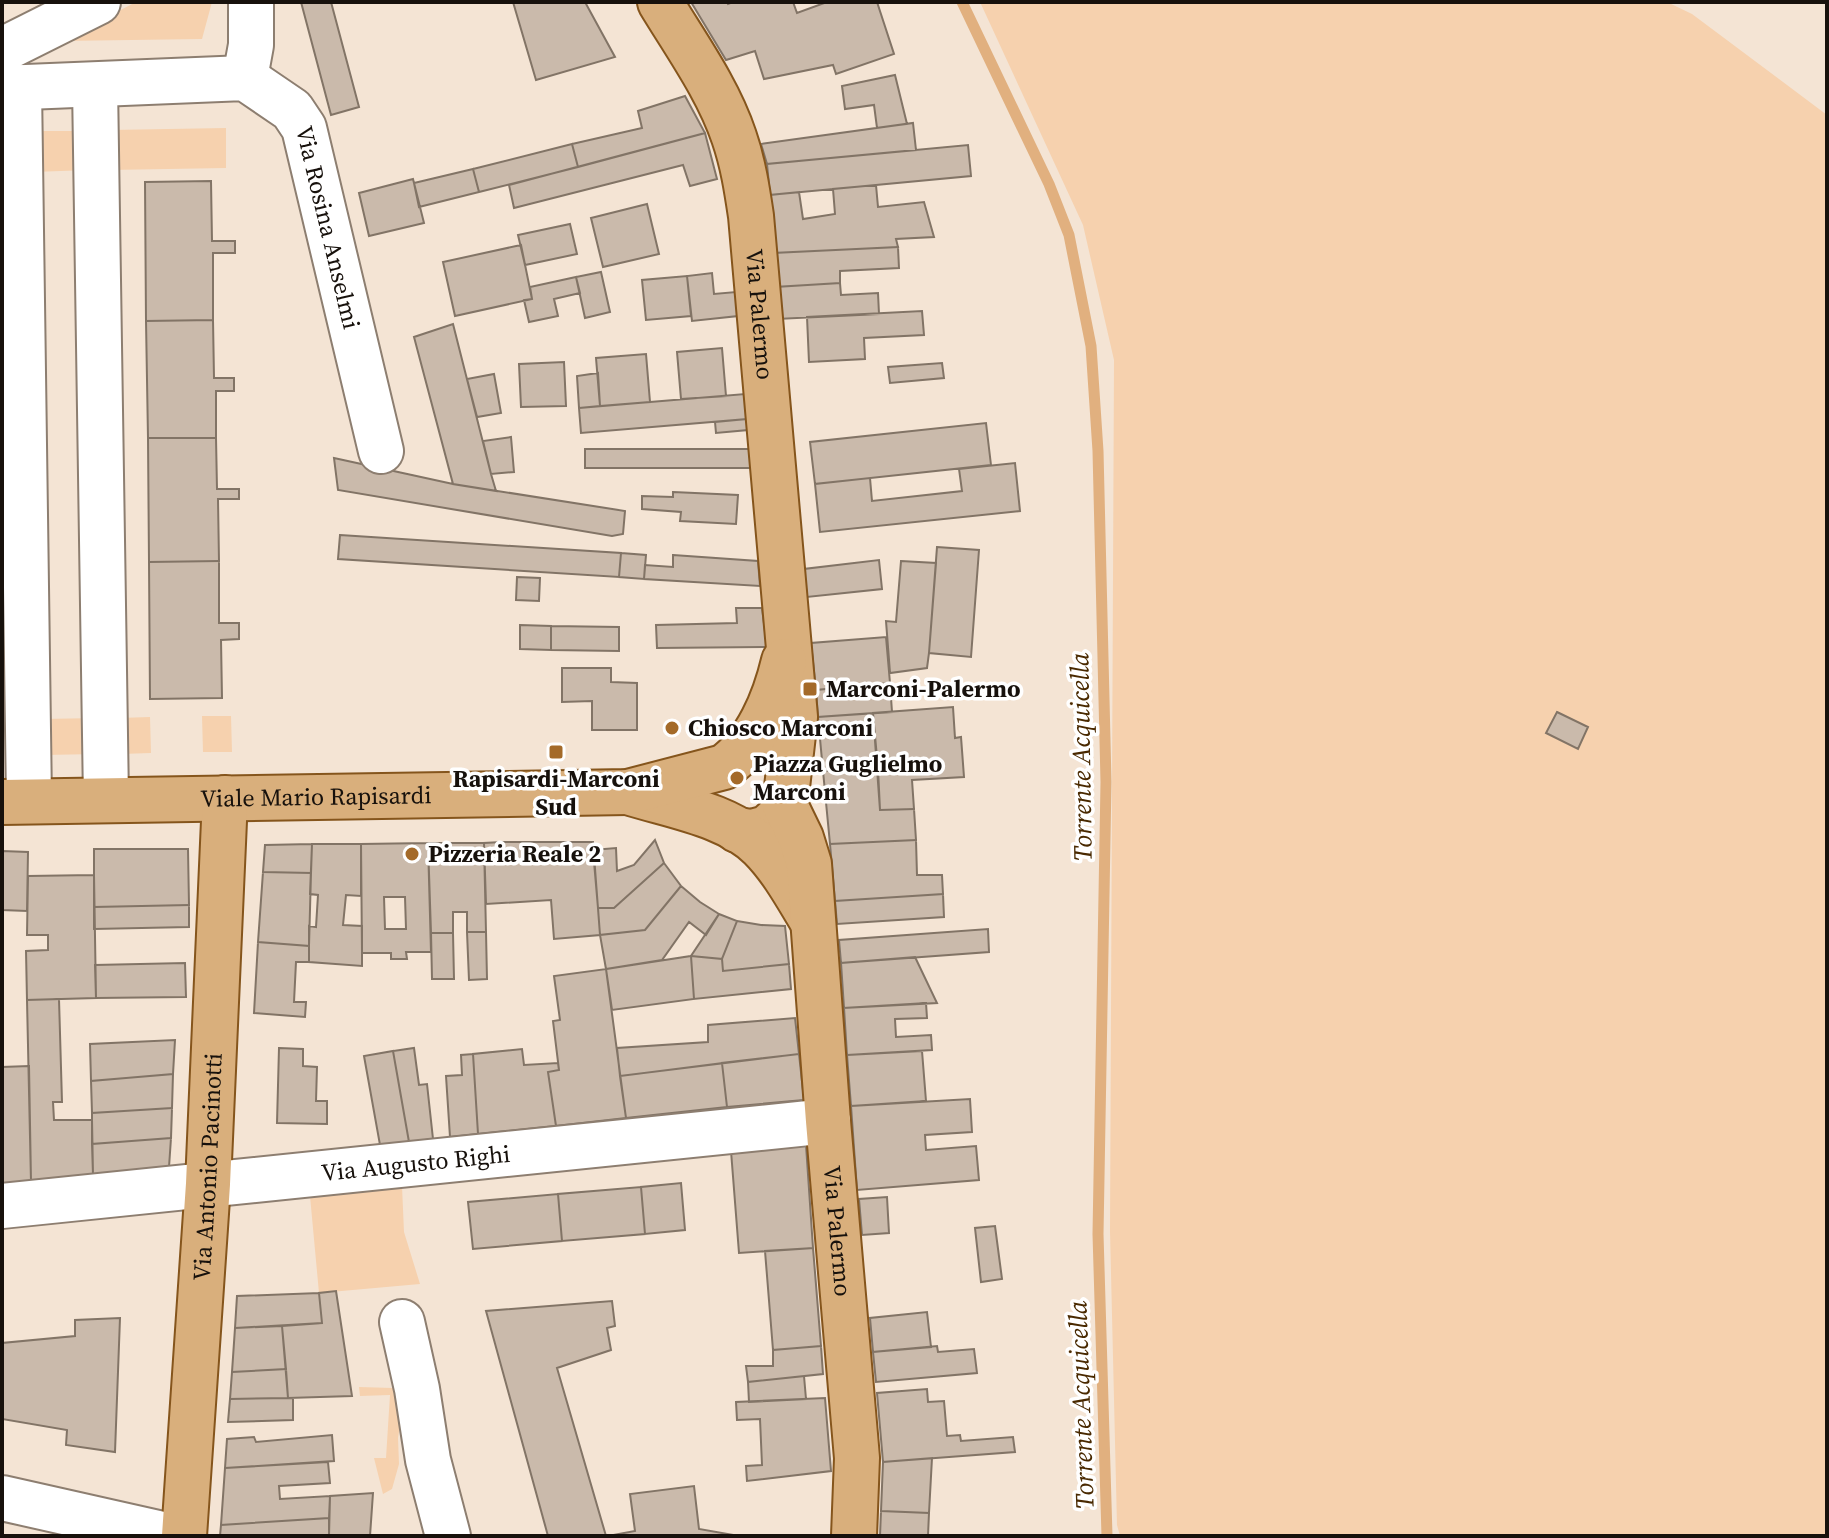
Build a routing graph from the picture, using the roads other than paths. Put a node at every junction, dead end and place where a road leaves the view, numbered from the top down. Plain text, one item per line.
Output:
1 (98, 2) edge
2 (251, 2) edge
3 (660, 2) edge
4 (8, 75) edge
5 (245, 78) junction
6 (95, 85) junction
7 (381, 451) dead end
8 (787, 645) junction
9 (729, 763) junction
10 (628, 792) junction
11 (225, 798) junction
12 (786, 798) junction
13 (106, 800) junction
14 (16, 802) edge
15 (732, 827) junction
16 (814, 924) junction
17 (828, 1121) junction
18 (208, 1184) junction
19 (2, 1206) edge
20 (402, 1322) dead end
21 (2, 1498) edge
22 (171, 1536) edge
23 (184, 1536) edge
24 (448, 1536) edge
25 (854, 1536) edge

1 - 4 street
2 - 5 street
3 - 8 main road, Via Palermo
4 - 6 street
4 - 14 street
5 - 6 street
5 - 7 street, Via Rosina Anselmi
6 - 13 street
8 - 9 main road
8 - 12 main road
9 - 10 main road
9 - 12 main road
9 - 15 main road
10 - 11 main road, Viale Mario Rapisardi
10 - 15 main road
11 - 13 main road, Viale Mario Rapisardi
11 - 18 main road, Via Antonio Pacinotti
12 - 15 main road
12 - 16 main road, Via Palermo
13 - 14 main road, Viale Mario Rapisardi
15 - 16 main road
16 - 17 main road, Via Palermo
17 - 18 street, Via Augusto Righi
17 - 25 main road, Via Palermo
18 - 19 street, Via Augusto Righi
18 - 23 main road, Via Antonio Pacinotti
20 - 24 street
21 - 22 street

